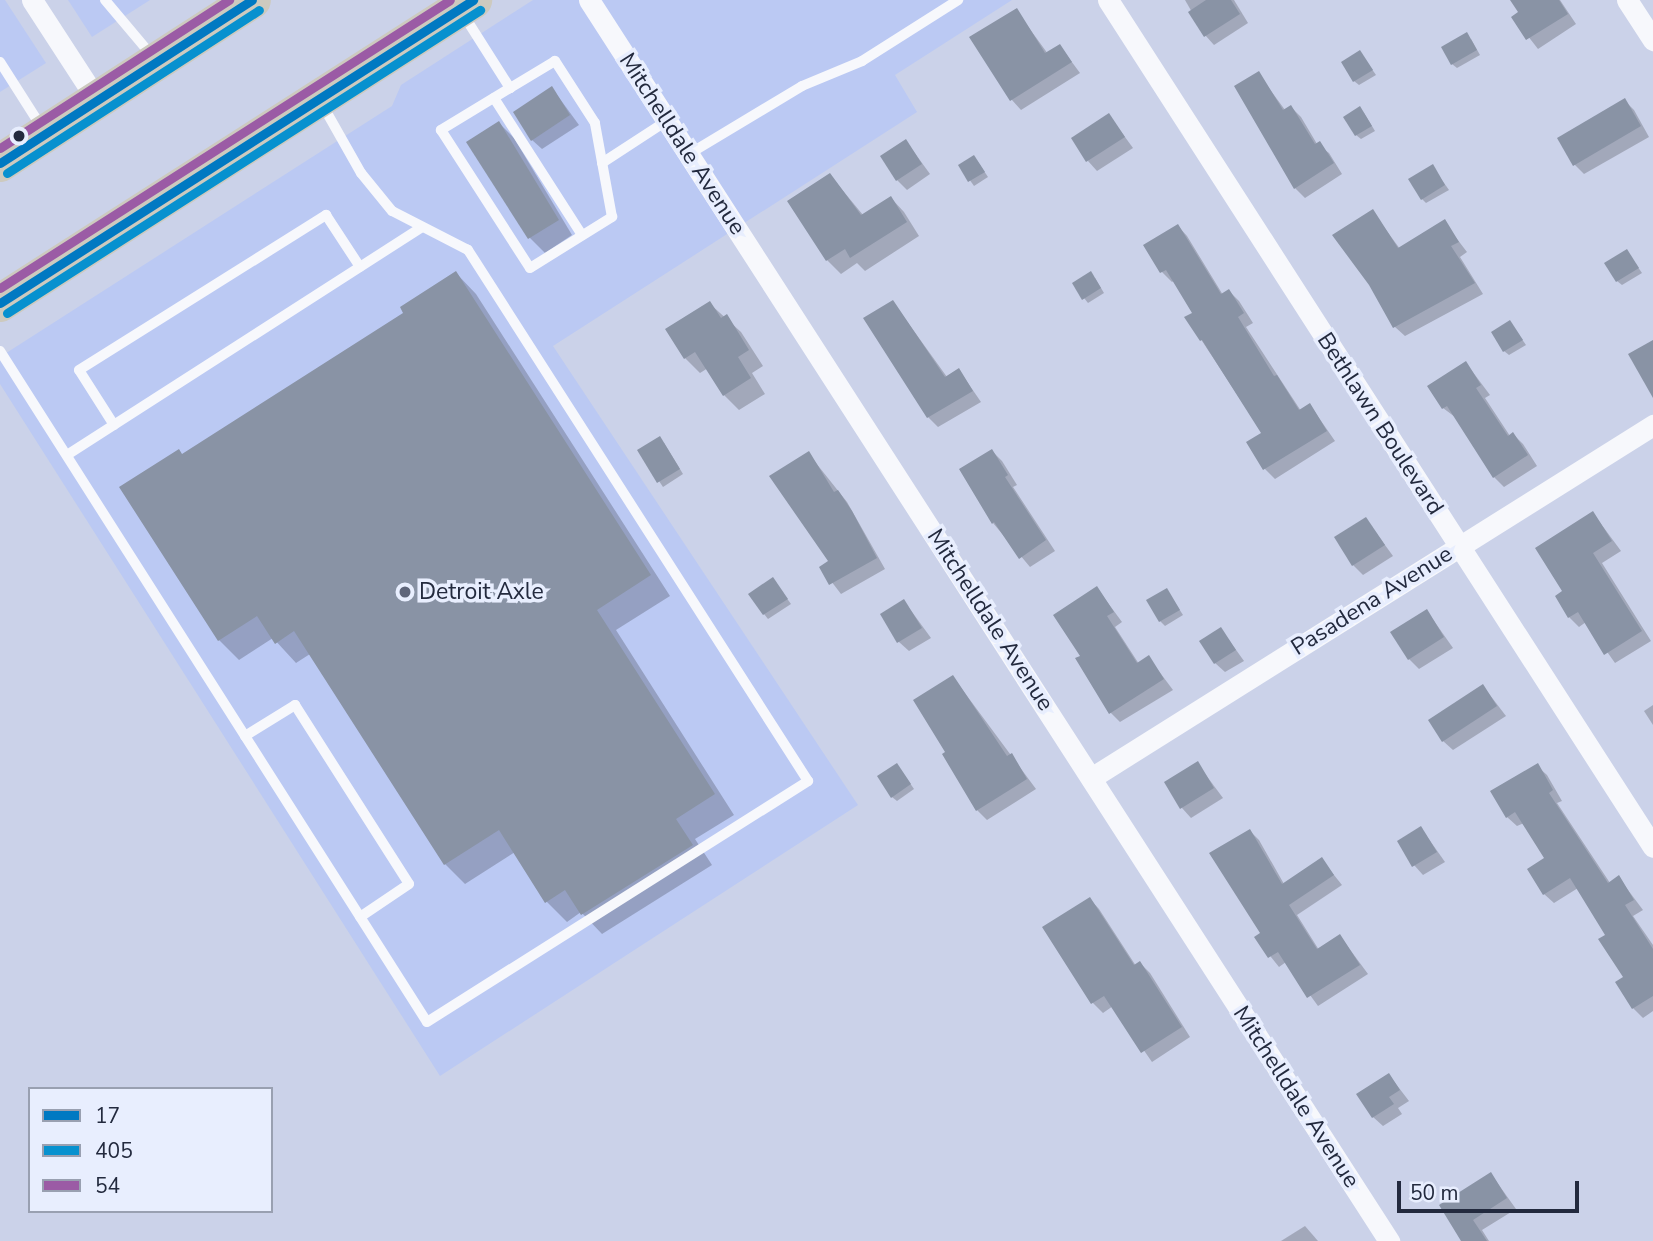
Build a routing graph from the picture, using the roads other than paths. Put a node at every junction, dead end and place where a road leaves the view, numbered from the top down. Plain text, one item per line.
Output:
1 (32, 0) edge
2 (105, 0) edge
3 (252, 0) edge
4 (589, 0) edge
5 (958, 0) edge
6 (1108, 0) edge
7 (1627, 0) edge
8 (466, 4) edge
9 (1653, 40) edge
10 (0, 62) edge
11 (156, 62) junction
12 (510, 88) junction
13 (494, 98) junction
14 (319, 99) junction
15 (97, 100) junction
16 (668, 120) junction
17 (45, 134) junction
18 (689, 153) junction
19 (0, 163) edge
20 (602, 163) junction
21 (422, 227) junction
22 (582, 235) junction
23 (360, 267) junction
24 (0, 303) edge
25 (0, 351) edge
26 (114, 425) junction
27 (1653, 425) edge
28 (67, 455) junction
29 (1459, 546) junction
30 (245, 736) junction
31 (1091, 778) junction
32 (1653, 847) edge
33 (360, 917) junction
34 (1389, 1241) edge

1 - 15 street
2 - 11 lane
3 - 11 highway
4 - 16 street, Mitchelldale Avenue
5 - 18 lane
6 - 29 street, Bethlawn Boulevard
7 - 9 street
8 - 12 lane
8 - 14 highway
10 - 17 lane
11 - 15 highway
12 - 13 lane
12 - 20 lane
13 - 22 lane
13 - 22 lane
14 - 21 lane
14 - 24 highway
15 - 17 highway
16 - 18 street, Mitchelldale Avenue
16 - 20 lane
17 - 19 highway
18 - 31 street, Mitchelldale Avenue
20 - 22 lane
21 - 23 lane
21 - 33 lane
23 - 26 lane
23 - 26 lane
25 - 28 lane
26 - 28 lane
27 - 29 street, Pasadena Avenue
28 - 30 lane
29 - 31 street, Pasadena Avenue
29 - 32 street, Bethlawn Boulevard
30 - 33 lane
30 - 33 lane
31 - 34 street, Mitchelldale Avenue

